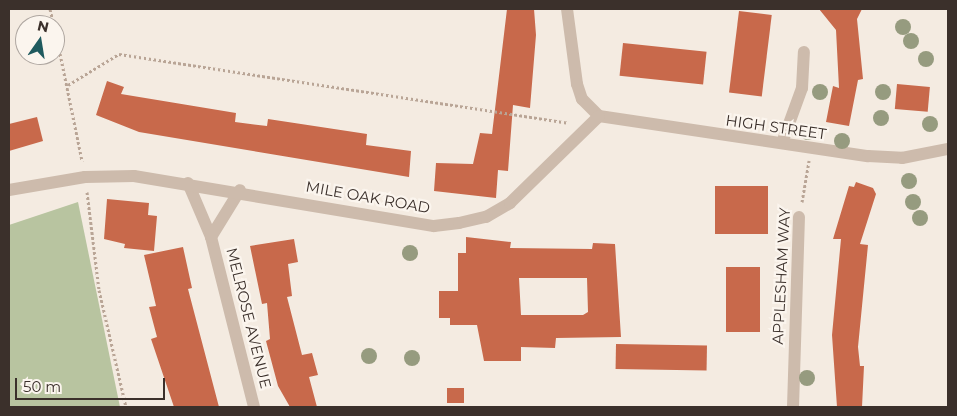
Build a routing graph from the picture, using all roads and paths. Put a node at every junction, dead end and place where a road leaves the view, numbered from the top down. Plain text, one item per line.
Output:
1 (567, 9) edge
2 (804, 52) dead end
3 (63, 65) edge
4 (68, 86) junction
5 (598, 116) junction
6 (586, 131) junction
7 (782, 143) junction
8 (812, 148) junction
9 (948, 149) edge
10 (86, 177) junction
11 (188, 183) junction
12 (9, 190) edge
13 (240, 190) junction
14 (799, 217) joint
15 (211, 237) junction
16 (126, 407) edge
17 (254, 407) edge
18 (793, 407) edge

1 - 5 street
2 - 7 street
3 - 4 path
4 - 6 path
4 - 10 path
5 - 6 street, MILE OAK ROAD
5 - 7 street, HIGH STREET
6 - 13 street, MILE OAK ROAD
7 - 8 street, HIGH STREET
8 - 9 street, HIGH STREET
8 - 14 path, APPLESHAM WAY
10 - 11 street, MILE OAK ROAD
10 - 12 street, MILE OAK ROAD
10 - 16 path
11 - 13 street, MILE OAK ROAD
11 - 15 street, MELROSE AVENUE
13 - 15 street, MELROSE AVENUE
14 - 18 street, APPLESHAM WAY
15 - 17 street, MELROSE AVENUE

